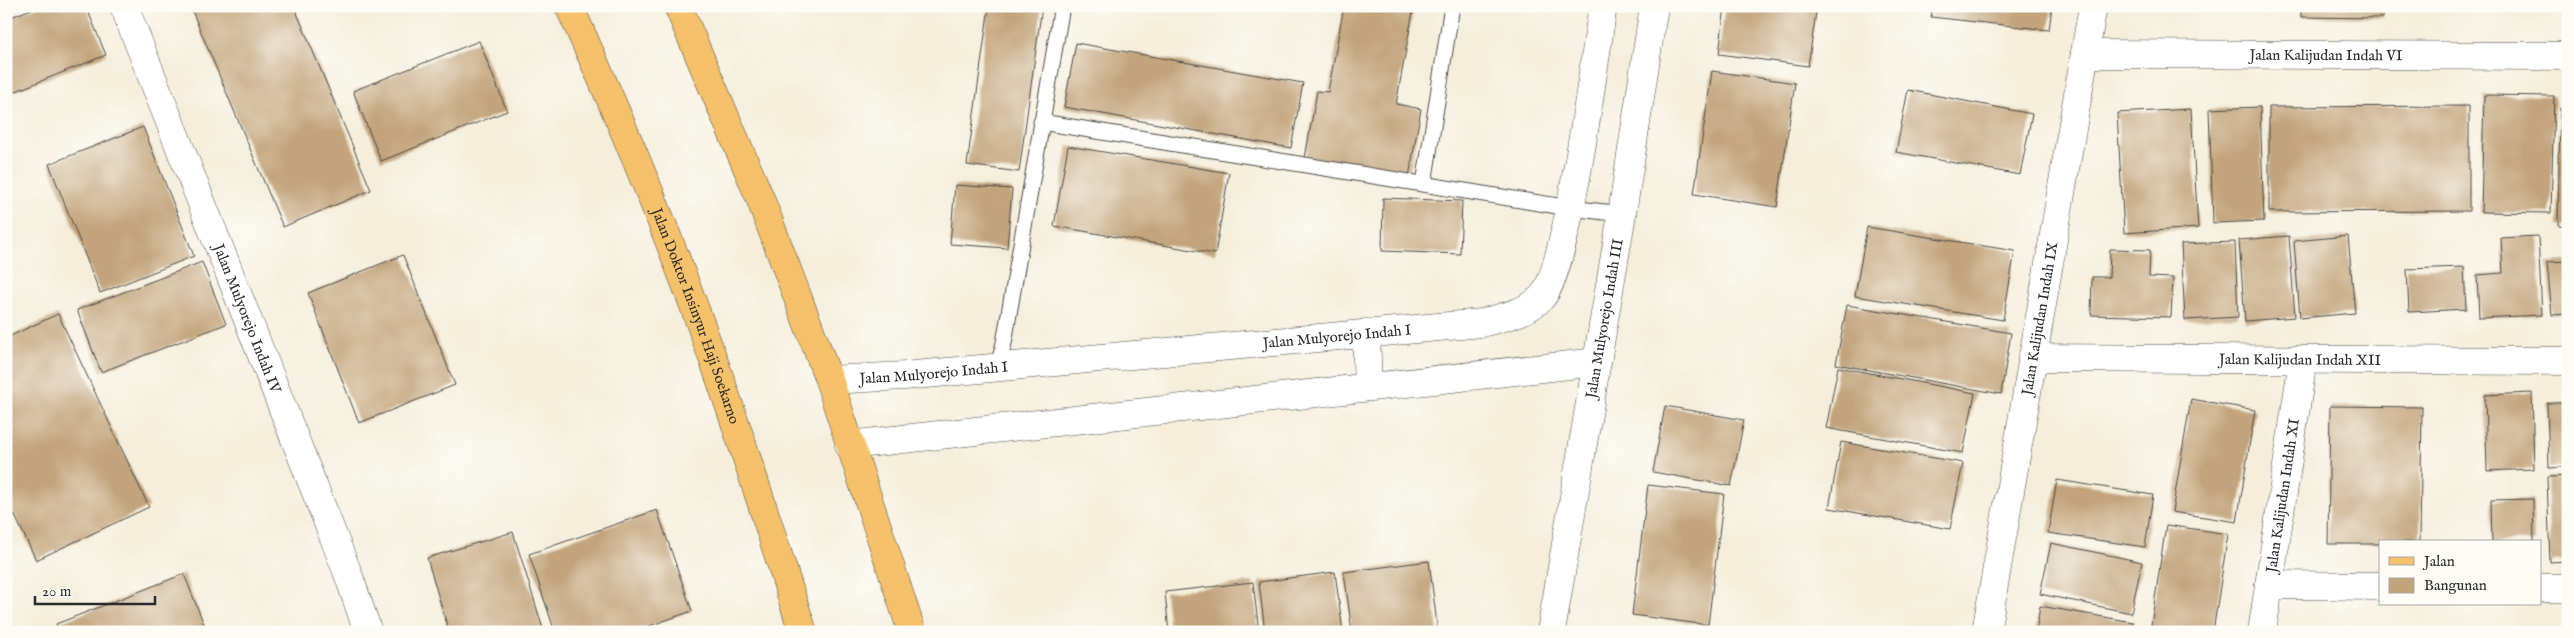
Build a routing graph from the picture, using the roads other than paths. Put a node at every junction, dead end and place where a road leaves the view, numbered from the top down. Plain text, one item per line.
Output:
1 (124, 6) edge
2 (569, 6) edge
3 (678, 6) edge
4 (1062, 6) edge
5 (1452, 6) edge
6 (1603, 6) edge
7 (1654, 6) edge
8 (2093, 6) edge
9 (2085, 54) junction
10 (2568, 56) edge
11 (1041, 122) junction
12 (1424, 184) junction
13 (1570, 208) junction
14 (1622, 214) junction
15 (1366, 333) junction
16 (2032, 358) junction
17 (2303, 360) junction
18 (2568, 361) edge
19 (1597, 362) junction
20 (998, 366) junction
21 (829, 380) junction
22 (1368, 387) junction
23 (849, 445) junction
24 (2269, 585) junction
25 (2379, 586) edge
26 (2542, 588) edge
27 (2568, 588) edge
28 (368, 632) edge
29 (803, 632) edge
30 (912, 632) edge
31 (1551, 632) edge
32 (1986, 632) edge
33 (2262, 632) edge

1 - 28 street, Jalan Mulyorejo Indah IV
2 - 29 main road, Jalan Doktor Insinyur Haji Soekarno
3 - 21 main road
4 - 11 lane
5 - 12 lane
6 - 13 street, Jalan Mulyorejo Indah I
7 - 14 street, Jalan Mulyorejo Indah III
8 - 9 street, Jalan Kalijudan Indah IX
9 - 10 street, Jalan Kalijudan Indah VI
9 - 16 street, Jalan Kalijudan Indah IX
11 - 12 lane
11 - 20 lane
12 - 13 lane
13 - 14 lane
13 - 15 street, Jalan Mulyorejo Indah I
14 - 19 street, Jalan Mulyorejo Indah III
15 - 20 street, Jalan Mulyorejo Indah I
15 - 22 street
16 - 17 street, Jalan Kalijudan Indah XII
16 - 32 street, Jalan Kalijudan Indah IX
17 - 18 street, Jalan Kalijudan Indah XII
17 - 24 street, Jalan Kalijudan Indah XI
19 - 22 street
19 - 31 street, Jalan Mulyorejo Indah III
20 - 21 street, Jalan Mulyorejo Indah I
21 - 23 main road
22 - 23 street
23 - 30 main road
24 - 25 street
24 - 33 street, Jalan Kalijudan Indah XI
26 - 27 street

